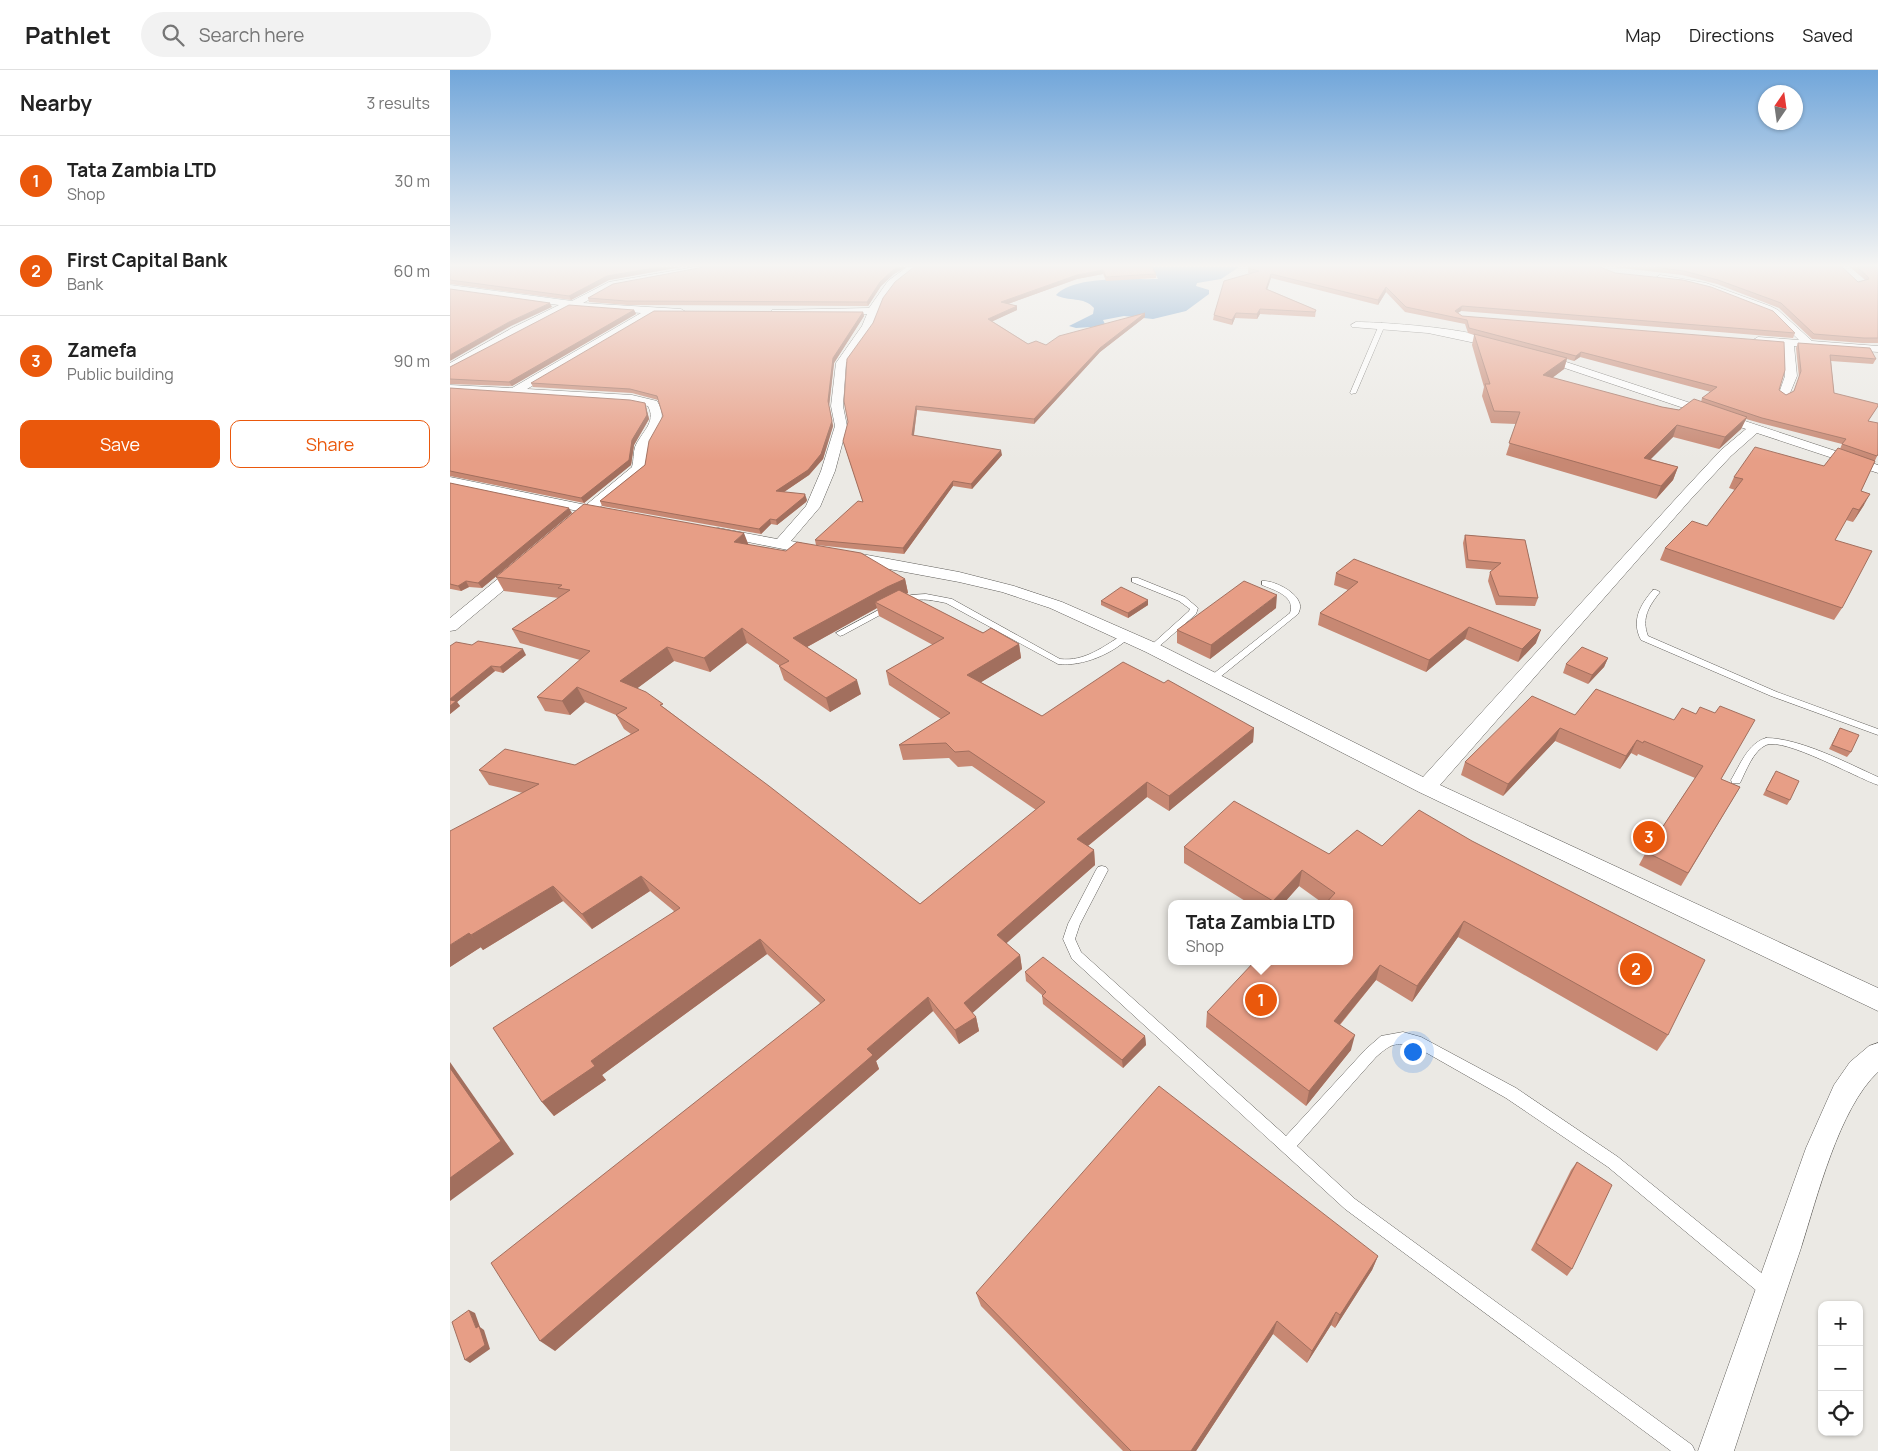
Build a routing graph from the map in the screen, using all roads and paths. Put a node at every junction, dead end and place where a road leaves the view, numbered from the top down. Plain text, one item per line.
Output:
1 (513, 331) edge
2 (617, 331) edge
3 (863, 331) edge
4 (1379, 331) edge
5 (1441, 331) edge
6 (1796, 331) edge
7 (1751, 340) edge
8 (1789, 342) junction
9 (1808, 343) junction
10 (1508, 347) edge
11 (1878, 349) edge
12 (1525, 352) edge
13 (450, 368) edge
14 (450, 388) edge
15 (516, 391) junction
16 (1353, 393) dead end
17 (1784, 396) edge
18 (1754, 429) junction
19 (1878, 469) edge
20 (450, 481) edge
21 (588, 510) junction
22 (624, 516) edge
23 (568, 527) edge
24 (698, 529) edge
25 (781, 543) junction
26 (535, 556) edge
27 (1135, 580) dead end
28 (1266, 583) dead end
29 (1656, 592) dead end
30 (450, 626) edge
31 (840, 633) edge
32 (1126, 636) junction
33 (1152, 648) junction
34 (1211, 680) junction
35 (1878, 732) edge
36 (1736, 780) dead end
37 (1878, 781) edge
38 (1426, 786) junction
39 (1102, 870) dead end
40 (1878, 1000) edge
41 (1878, 1055) edge
42 (1286, 1147) junction
43 (1770, 1290) junction
44 (1686, 1451) edge
45 (1716, 1451) edge

1 - 13 street
2 - 15 street
3 - 25 street
4 - 16 lane
5 - 10 street
6 - 9 street
7 - 8 street
8 - 9 street
8 - 17 street
9 - 11 street
12 - 18 street
14 - 15 street
15 - 21 street
18 - 19 street
18 - 38 street
20 - 21 street
21 - 22 street
21 - 23 street
24 - 25 street
25 - 32 street
26 - 30 street
27 - 33 lane
28 - 34 lane
29 - 35 lane
31 - 32 lane
32 - 33 street
33 - 34 street
34 - 38 street
36 - 37 lane
38 - 40 street
39 - 42 lane
41 - 43 street
42 - 43 lane
42 - 44 lane
43 - 45 street

